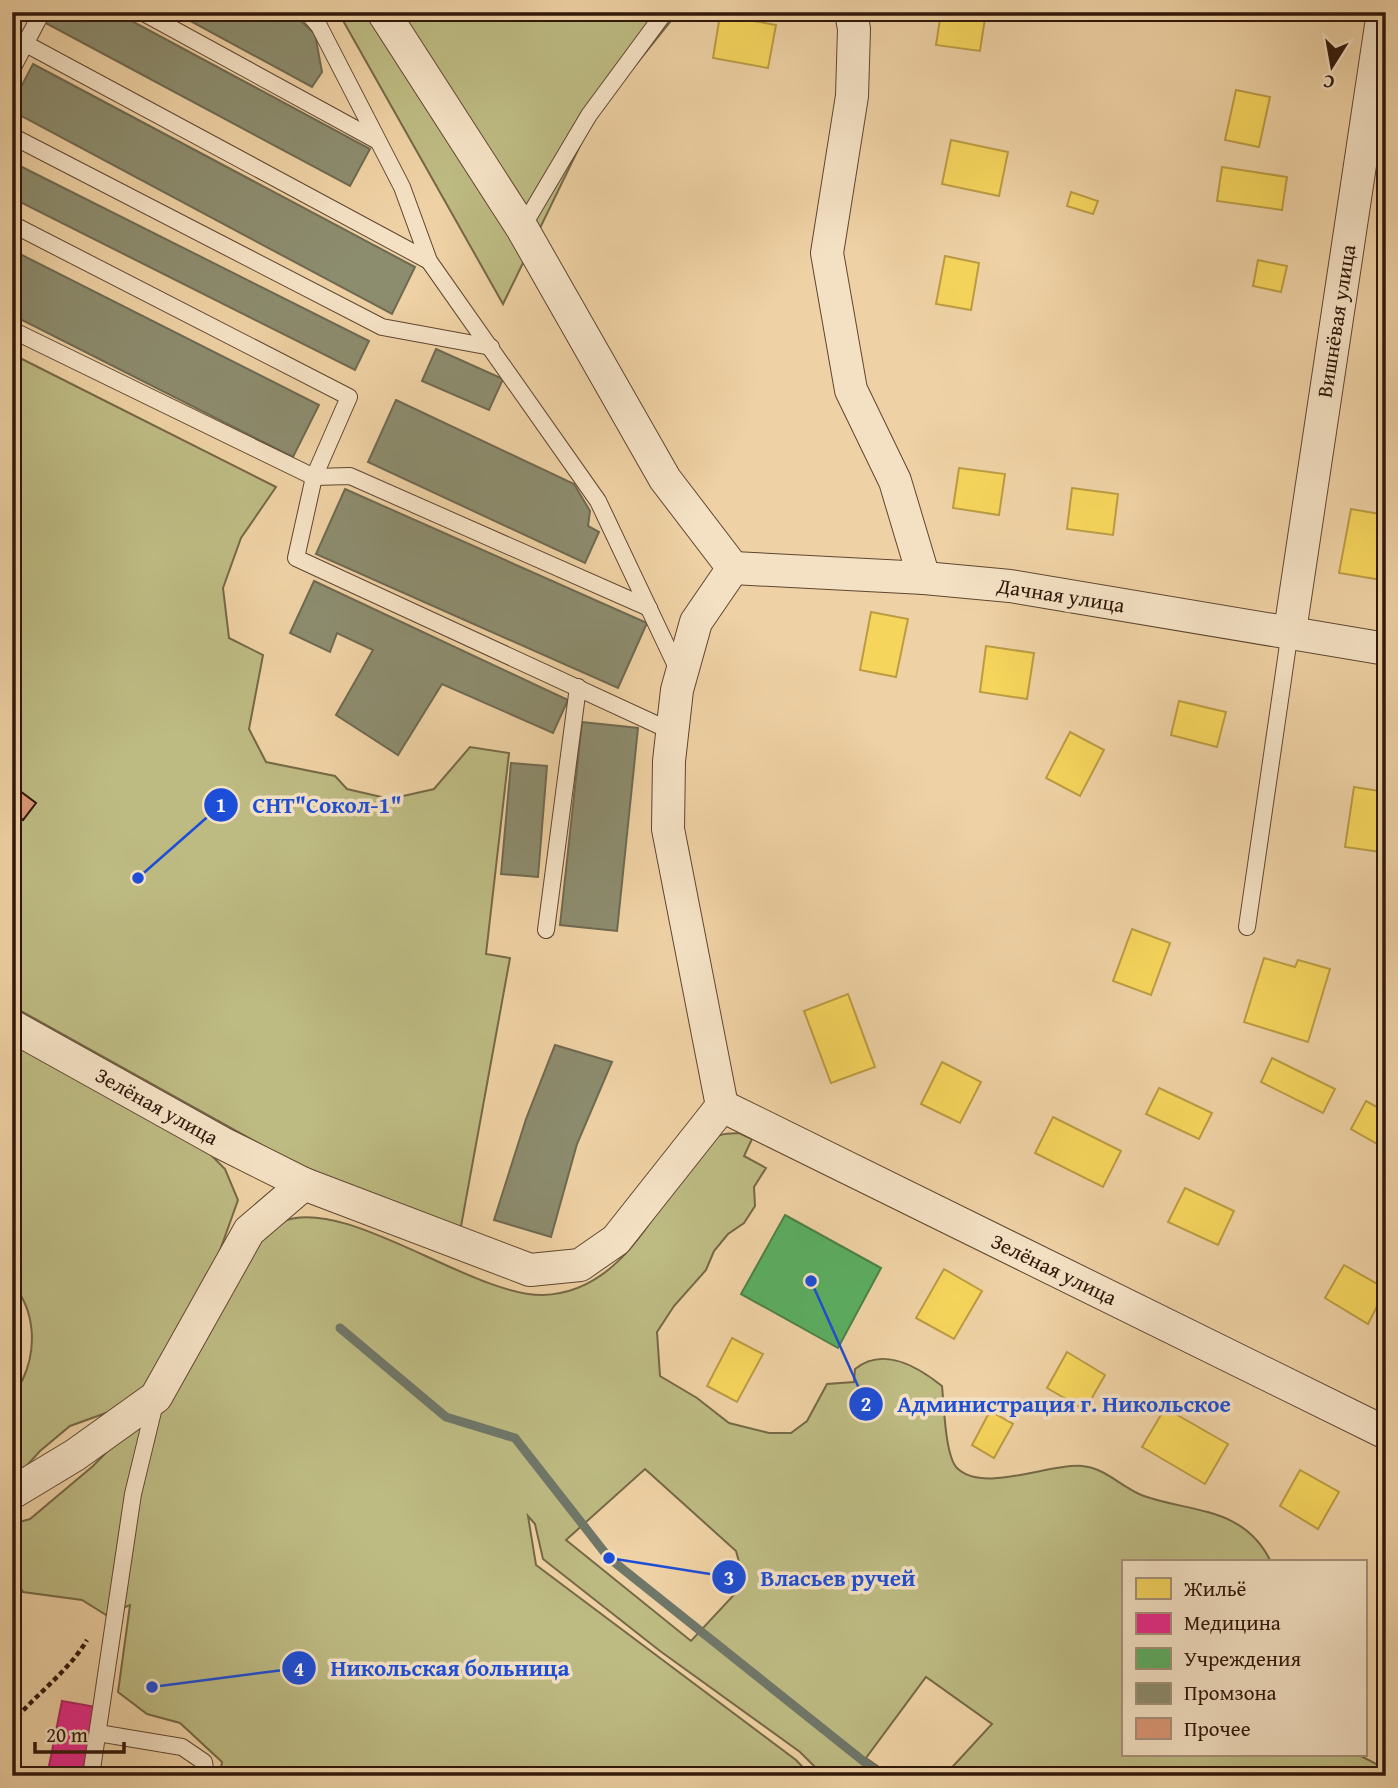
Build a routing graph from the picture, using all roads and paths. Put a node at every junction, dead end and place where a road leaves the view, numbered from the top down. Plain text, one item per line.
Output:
1 (42, 12) edge
2 (142, 12) edge
3 (307, 12) edge
4 (383, 12) edge
5 (665, 12) edge
6 (851, 12) edge
7 (1383, 12) edge
8 (26, 44) junction
9 (12, 69) edge
10 (12, 136) edge
11 (376, 140) junction
12 (12, 224) edge
13 (522, 228) junction
14 (429, 261) junction
15 (12, 330) edge
16 (491, 347) junction
17 (314, 477) junction
18 (733, 568) junction
19 (924, 578) junction
20 (649, 608) junction
21 (1290, 631) junction
22 (1386, 649) edge
23 (681, 677) junction
24 (578, 687) junction
25 (673, 732) junction
26 (1247, 927) dead end
27 (546, 930) dead end
28 (12, 1026) edge
29 (722, 1106) junction
30 (304, 1184) junction
31 (156, 1397) junction
32 (1386, 1433) edge
33 (12, 1493) edge
34 (90, 1630) dead end
35 (12, 1723) edge
36 (98, 1733) junction
37 (92, 1776) edge
38 (206, 1776) edge

1 - 8 lane
2 - 11 lane
3 - 11 lane
4 - 13 street
5 - 13 lane
6 - 19 street
7 - 21 street, Вишнёвая улица
8 - 9 lane
8 - 14 lane
10 - 16 lane
11 - 14 lane
12 - 17 lane
13 - 18 street
14 - 16 lane
15 - 17 lane
16 - 20 lane
17 - 20 lane
17 - 24 lane
18 - 19 street, Дачная улица
18 - 23 street
19 - 21 street, Дачная улица
20 - 23 lane
21 - 22 street, Дачная улица
21 - 26 lane
23 - 25 street
24 - 25 lane
24 - 27 lane
25 - 29 street
28 - 30 street, Зелёная улица
29 - 30 street, Зелёная улица
29 - 32 street, Зелёная улица
30 - 31 street
31 - 33 street
31 - 36 lane
34 - 35 path
36 - 37 lane
36 - 38 lane

